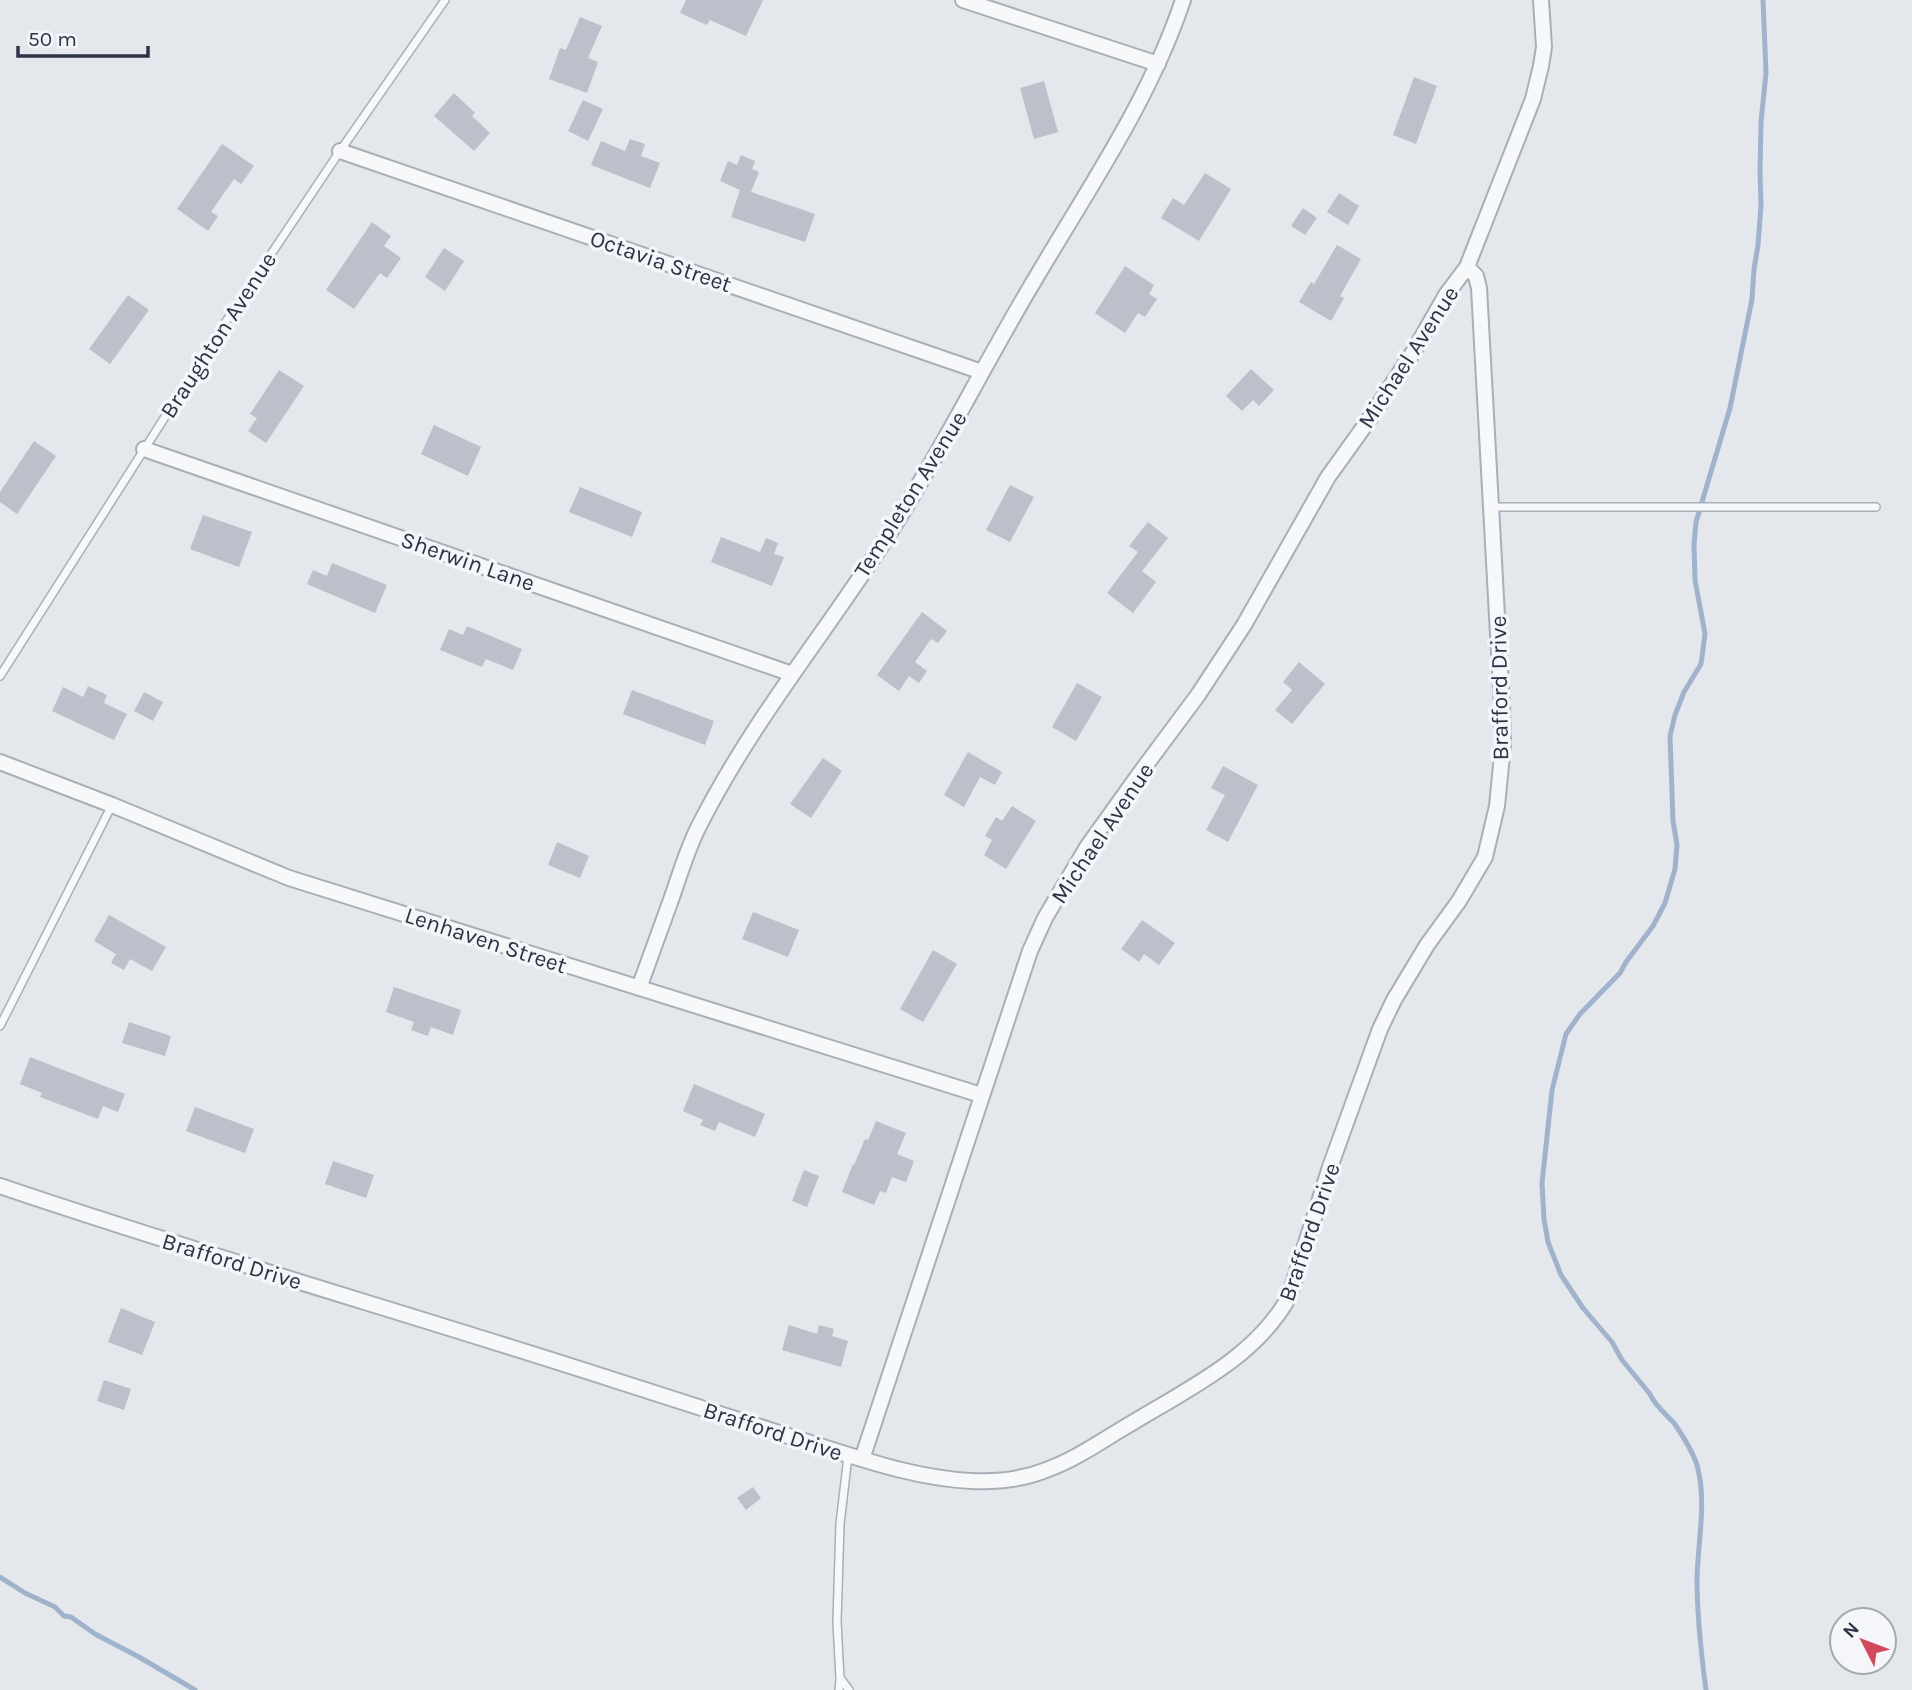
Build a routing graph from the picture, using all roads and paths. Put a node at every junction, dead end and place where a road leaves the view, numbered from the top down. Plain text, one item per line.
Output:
1 (445, 0) edge
2 (963, 0) edge
3 (1183, 0) edge
4 (1541, 0) edge
5 (1158, 64) junction
6 (340, 151) junction
7 (1467, 267) junction
8 (982, 372) junction
9 (144, 449) junction
10 (1491, 507) junction
11 (1876, 507) dead end
12 (792, 674) junction
13 (0, 676) edge
14 (0, 762) edge
15 (112, 805) junction
16 (639, 988) junction
17 (0, 1026) edge
18 (981, 1095) junction
19 (0, 1186) edge
20 (855, 1457) junction
21 (840, 1679) junction
22 (839, 1690) edge
23 (849, 1690) edge

1 - 6 lane, Braughton Avenue
2 - 5 street
3 - 5 street, Templeton Avenue
4 - 7 street
5 - 8 street, Templeton Avenue
6 - 8 street, Octavia Street
6 - 9 lane, Braughton Avenue
7 - 10 street, Brafford Drive
7 - 18 street, Michael Avenue
8 - 12 street, Templeton Avenue
9 - 12 street, Sherwin Lane
9 - 13 lane, Braughton Avenue
10 - 11 lane
10 - 20 street, Brafford Drive
12 - 16 street, Templeton Avenue
14 - 15 street, Lenhaven Street
15 - 16 street, Lenhaven Street
15 - 17 lane
16 - 18 street, Lenhaven Street
18 - 20 street, Michael Avenue
19 - 20 street, Brafford Drive
20 - 21 lane
21 - 22 lane
21 - 23 lane

